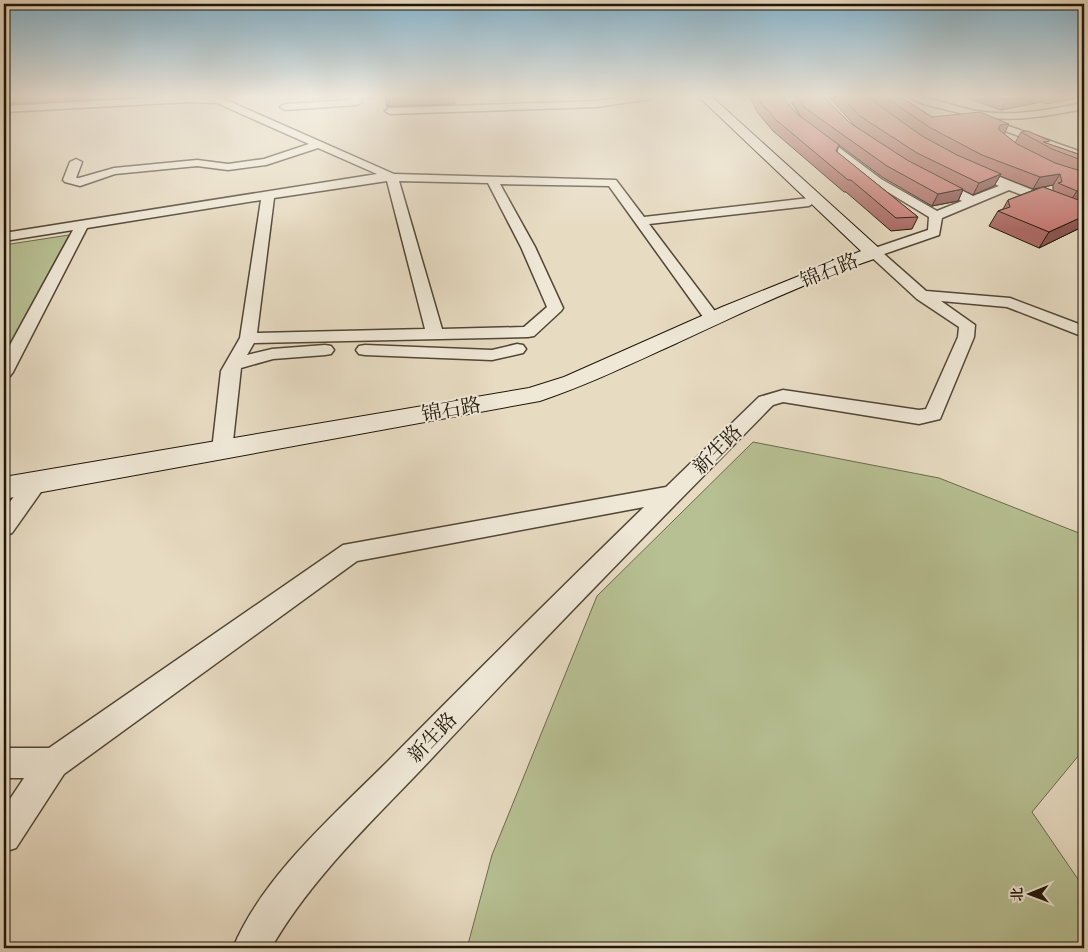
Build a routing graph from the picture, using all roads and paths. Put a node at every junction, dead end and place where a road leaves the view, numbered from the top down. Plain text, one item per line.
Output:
1 (311, 140) edge
2 (743, 140) edge
3 (750, 140) edge
4 (824, 140) edge
5 (1039, 140) edge
6 (319, 144) junction
7 (1084, 157) edge
8 (957, 161) edge
9 (76, 162) dead end
10 (924, 176) edge
11 (392, 177) junction
12 (492, 180) junction
13 (1009, 186) junction
14 (268, 196) junction
15 (808, 202) junction
16 (972, 202) junction
17 (1063, 206) edge
18 (936, 216) junction
19 (640, 221) junction
20 (82, 225) junction
21 (4, 237) edge
22 (869, 254) junction
23 (922, 296) junction
24 (712, 318) junction
25 (1084, 332) edge
26 (435, 334) junction
27 (248, 338) junction
28 (517, 349) dead end
29 (234, 364) junction
30 (4, 372) edge
31 (222, 450) junction
32 (37, 482) junction
33 (4, 488) edge
34 (672, 494) junction
35 (4, 527) edge
36 (4, 763) edge
37 (53, 763) junction
38 (4, 836) edge
39 (251, 948) edge

1 - 6 street
2 - 15 street, 新生路
3 - 22 street, 新生路
4 - 18 street
5 - 7 street
6 - 9 street
6 - 11 street
8 - 13 street
10 - 16 street
11 - 12 street
11 - 14 street
11 - 26 street
12 - 19 street
12 - 26 street
13 - 16 street
13 - 17 street
14 - 20 street
14 - 27 street
15 - 19 street
15 - 22 street, 新生路
16 - 18 street
18 - 22 street
19 - 24 street
20 - 21 street
20 - 30 street
22 - 23 street, 新生路
22 - 24 street, 锦石路
23 - 25 street
23 - 34 street, 新生路
24 - 31 street, 锦石路
26 - 27 street
27 - 29 street
28 - 29 street
29 - 31 street
31 - 32 street, 锦石路
32 - 33 street, 锦石路
32 - 35 street
34 - 37 street
34 - 39 street, 新生路
36 - 37 street
37 - 38 street

